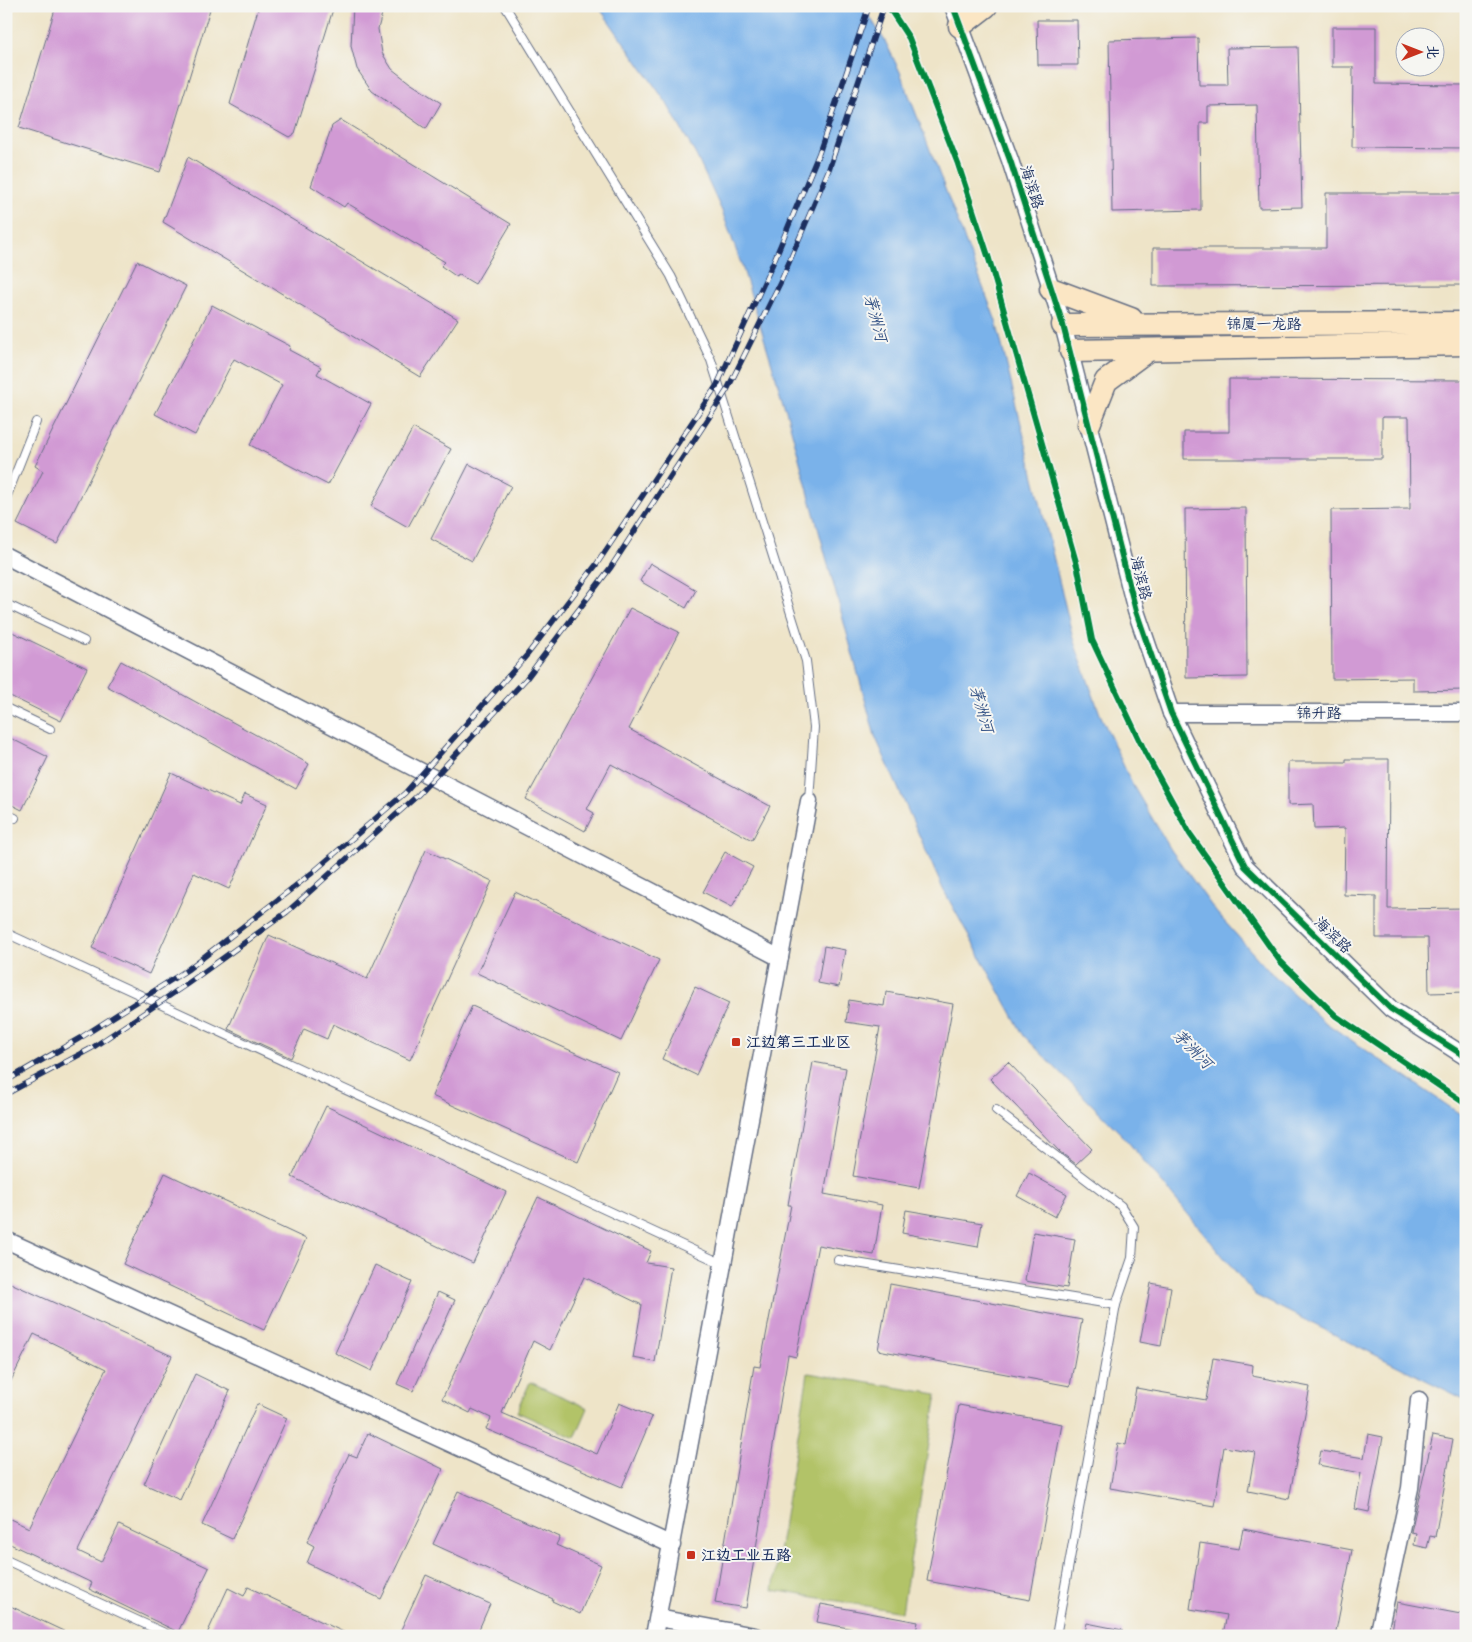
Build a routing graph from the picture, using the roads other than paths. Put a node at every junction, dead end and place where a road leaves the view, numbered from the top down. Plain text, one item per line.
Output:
1 (505, 6) edge
2 (986, 6) edge
3 (956, 16) edge
4 (1051, 289) junction
5 (1466, 323) edge
6 (1148, 324) junction
7 (1063, 325) junction
8 (1466, 344) edge
9 (1148, 350) junction
10 (1071, 351) junction
11 (36, 422) dead end
12 (1089, 424) junction
13 (6, 498) edge
14 (6, 556) edge
15 (6, 604) edge
16 (84, 641) dead end
17 (6, 708) edge
18 (1171, 713) junction
19 (1466, 713) edge
20 (50, 729) dead end
21 (808, 801) joint
22 (6, 814) edge
23 (15, 818) dead end
24 (6, 933) edge
25 (780, 958) junction
26 (1466, 1057) edge
27 (996, 1110) dead end
28 (6, 1240) edge
29 (838, 1260) dead end
30 (723, 1264) junction
31 (1116, 1305) junction
32 (1419, 1400) dead end
33 (672, 1545) junction
34 (6, 1560) edge
35 (658, 1618) junction
36 (171, 1636) edge
37 (654, 1636) edge
38 (755, 1636) edge
39 (1056, 1636) edge
40 (1378, 1636) edge

1 - 21 lane
2 - 3 street
3 - 4 street, 海滨路
4 - 6 street
4 - 7 street, 海滨路
5 - 6 street, 锦厦一龙路
6 - 7 street, 锦厦一龙路
7 - 10 street, 海滨路
8 - 9 street, 锦厦一龙路
9 - 10 street, 锦厦一龙路
9 - 12 street
10 - 12 street, 海滨路
11 - 13 lane
12 - 18 street, 海滨路
14 - 25 street
15 - 16 lane
17 - 20 lane
18 - 19 street, 锦升路
18 - 26 street, 海滨路
21 - 25 street
22 - 23 lane
24 - 30 lane
25 - 30 street
27 - 31 lane
28 - 33 street
29 - 31 lane
30 - 33 street
31 - 39 lane
32 - 40 street
33 - 35 street
34 - 36 lane
35 - 37 street
35 - 38 street

